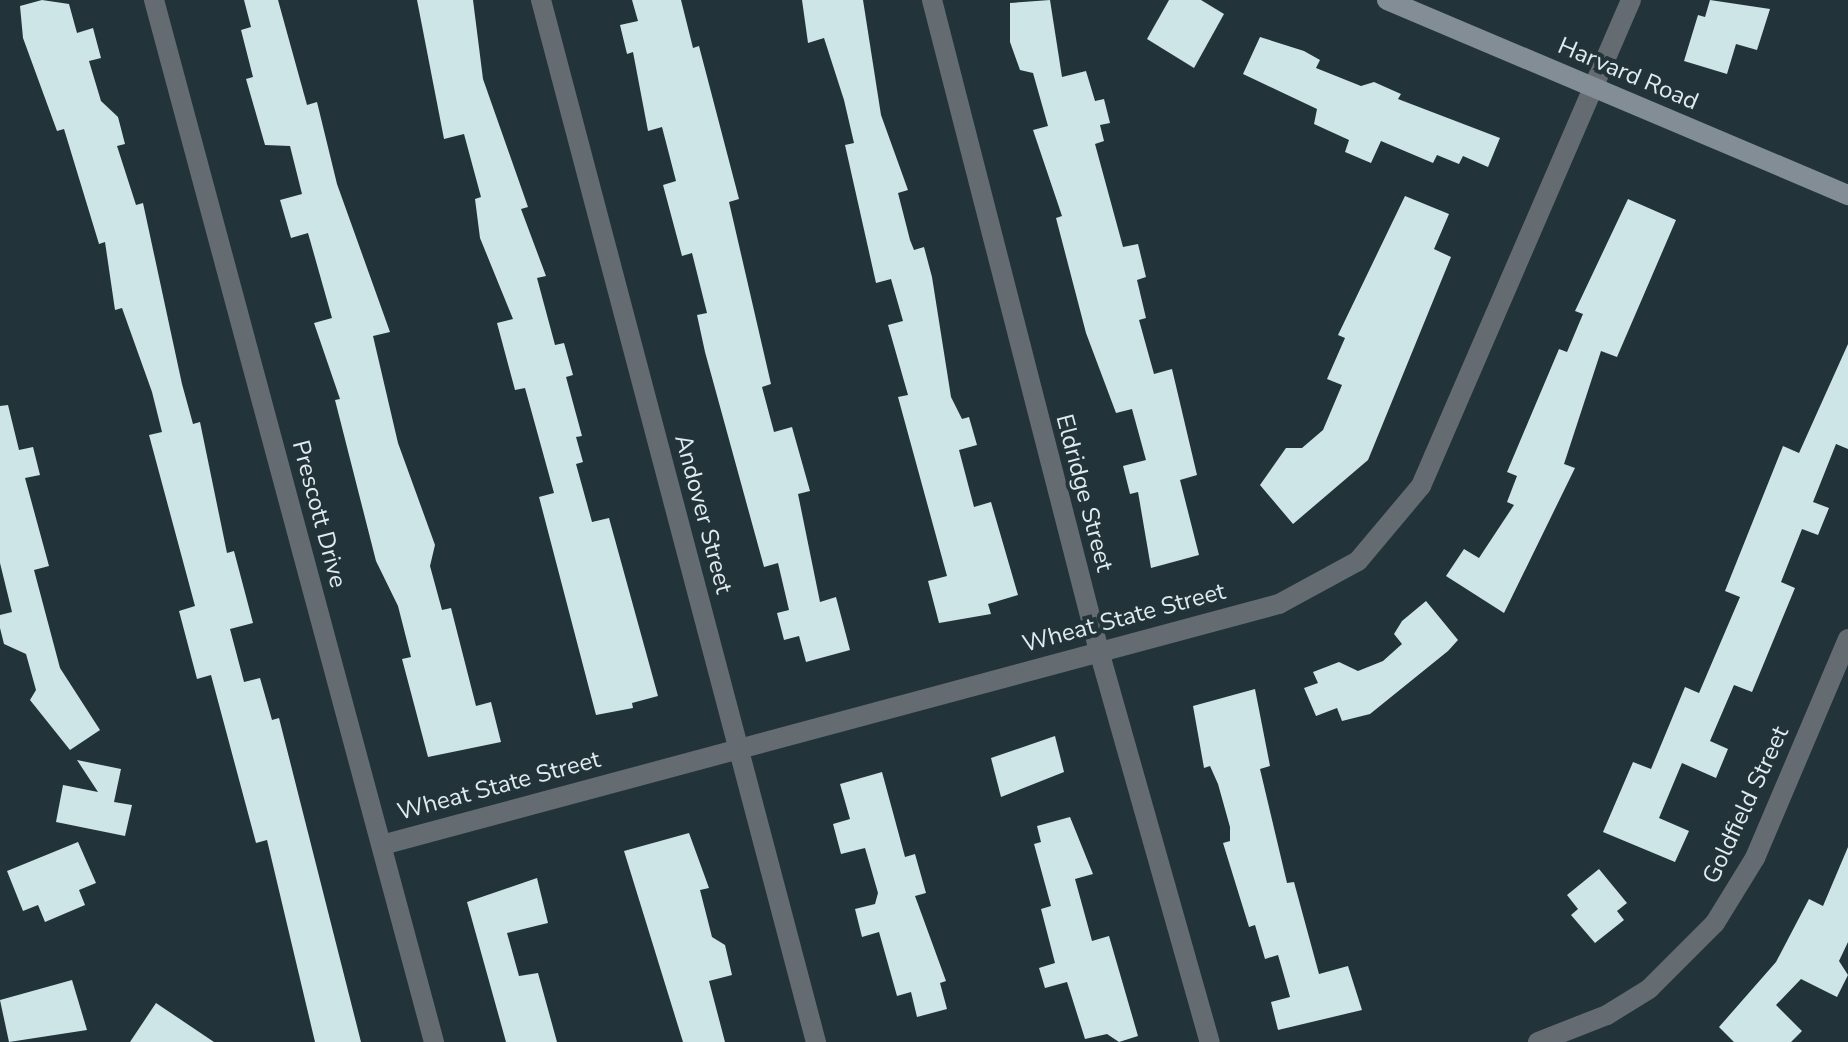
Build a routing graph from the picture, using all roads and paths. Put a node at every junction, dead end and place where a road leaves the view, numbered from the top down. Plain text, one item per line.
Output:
1 (154, 0) edge
2 (541, 0) edge
3 (932, 0) edge
4 (1387, 0) edge
5 (1631, 0) edge
6 (1597, 89) junction
7 (1848, 195) edge
8 (1848, 639) edge
9 (1099, 651) junction
10 (738, 749) junction
11 (382, 845) junction
12 (434, 1042) edge
13 (816, 1042) edge
14 (1210, 1042) edge
15 (1538, 1042) edge

1 - 11 street, Prescott Drive
2 - 10 street, Andover Street
3 - 9 street, Eldridge Street
4 - 6 street, Harvard Road
5 - 6 street, Wheat State Street
6 - 7 street, Harvard Road
6 - 9 street, Wheat State Street
8 - 15 street, Goldfield Street
9 - 10 street, Wheat State Street
9 - 14 street, Eldridge Street
10 - 11 street, Wheat State Street
10 - 13 street, Andover Street
11 - 12 street, Prescott Drive

